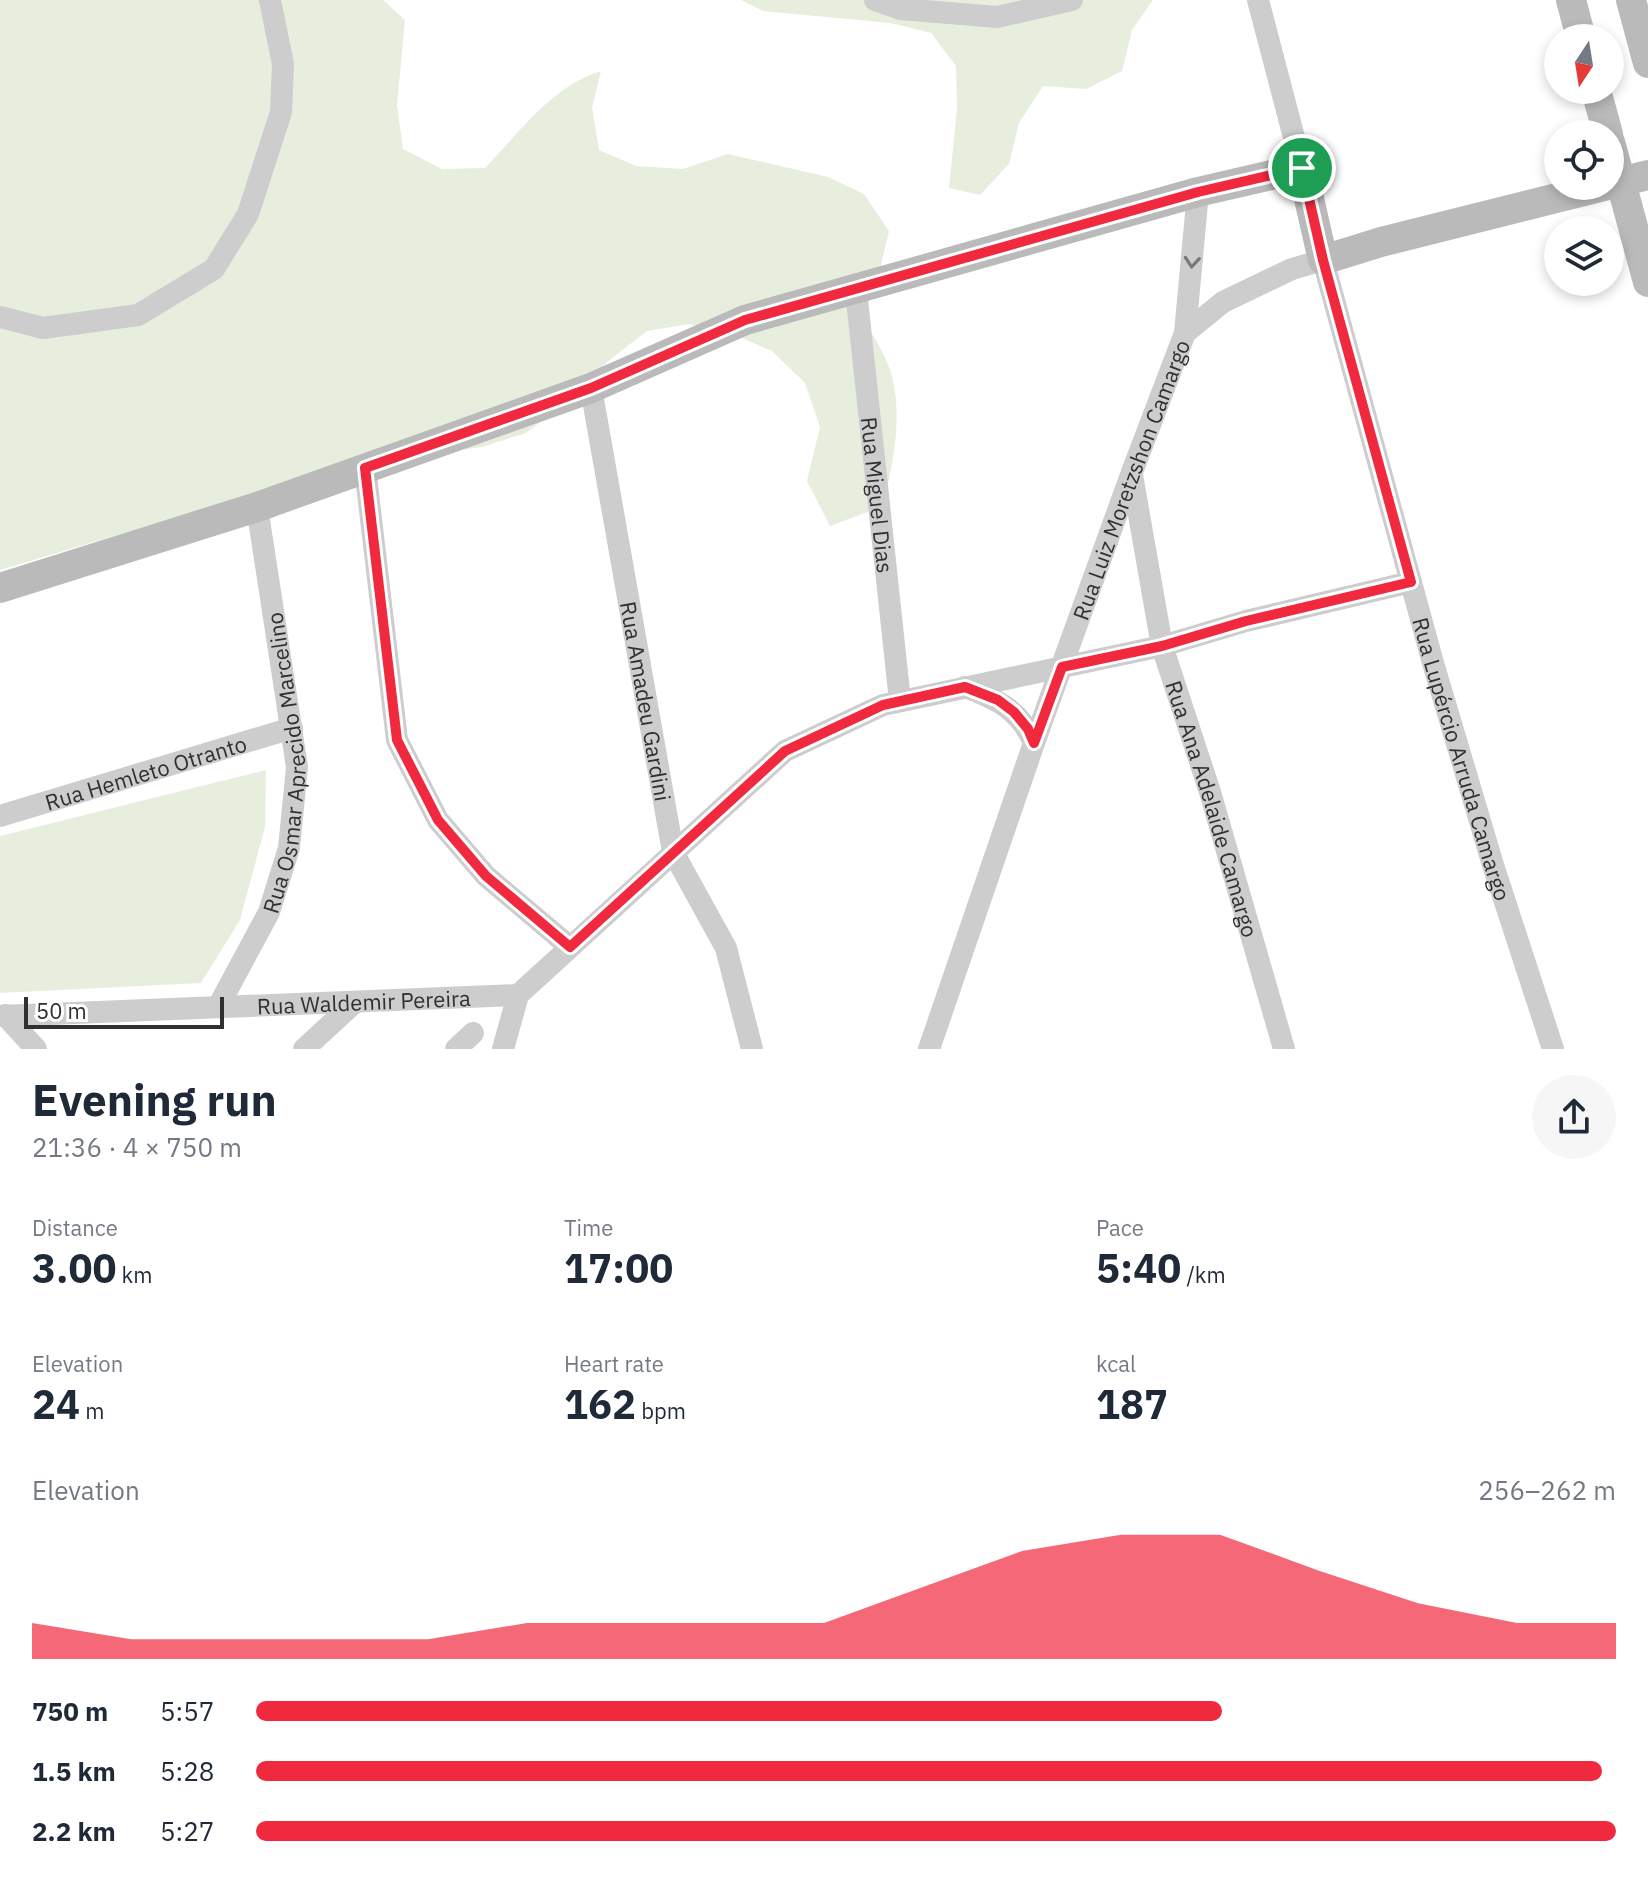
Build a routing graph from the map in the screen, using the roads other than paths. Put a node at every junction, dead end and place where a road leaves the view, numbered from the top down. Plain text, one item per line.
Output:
1 (270, 0) edge
2 (875, 0) edge
3 (1072, 0) edge
4 (1258, 0) edge
5 (1571, 0) edge
6 (1631, 0) edge
7 (1577, 24) edge
8 (1648, 63) edge
9 (1302, 168) junction
10 (1635, 179) edge
11 (1198, 192) junction
12 (1323, 260) junction
13 (1648, 282) edge
14 (856, 290) junction
15 (0, 317) edge
16 (1185, 333) junction
17 (591, 388) junction
18 (365, 468) junction
19 (1132, 472) junction
20 (257, 507) junction
21 (1411, 582) junction
22 (0, 588) edge
23 (1162, 646) junction
24 (1062, 667) junction
25 (965, 687) junction
26 (900, 701) junction
27 (292, 728) junction
28 (1034, 743) junction
29 (0, 816) edge
30 (673, 852) junction
31 (570, 947) junction
32 (518, 995) junction
33 (355, 1002) junction
34 (218, 1007) junction
35 (2, 1015) edge
36 (473, 1033) dead end
37 (36, 1049) edge
38 (304, 1049) edge
39 (456, 1049) edge
40 (503, 1049) edge
41 (752, 1049) edge
42 (929, 1049) edge
43 (1284, 1049) edge
44 (1553, 1049) edge

1 - 15 street
2 - 3 street
4 - 9 street, Rua Lupércio Arruda Camargo
5 - 7 street
6 - 8 street
9 - 11 street
9 - 12 street, Rua Lupércio Arruda Camargo
10 - 12 street
10 - 13 street
11 - 14 street
11 -> 16 street
12 - 16 street, Rua Luiz Moretzshon Camargo
12 - 21 street, Rua Lupércio Arruda Camargo
14 - 17 street
14 - 26 street, Rua Miguel Dias
16 - 19 street, Rua Luiz Moretzshon Camargo
17 - 18 street
17 - 30 street, Rua Amadeu Gardini
18 - 20 street
18 - 31 street
19 - 23 street, Rua Ana Adelaide Camargo
19 - 24 street, Rua Luiz Moretzshon Camargo
20 - 22 street
20 - 27 street, Rua Osmar Aprecido Marcelino
21 - 23 street
21 - 44 street, Rua Lupércio Arruda Camargo
23 - 24 street
23 - 43 street, Rua Ana Adelaide Camargo
24 - 25 street
24 - 28 street, Rua Luiz Moretzshon Camargo
25 - 26 street
25 - 28 street
26 - 30 street
27 - 29 street, Rua Hemleto Otranto
27 - 34 street, Rua Osmar Aprecido Marcelino
28 - 42 street, Rua Luiz Moretzshon Camargo
30 - 31 street
30 - 41 street, Rua Amadeu Gardini
31 - 32 street
32 - 33 street, Rua Waldemir Pereira
32 - 40 street
33 - 34 street, Rua Waldemir Pereira
33 - 38 street
34 - 35 street, Rua Waldemir Pereira
35 - 37 street
36 - 39 street

